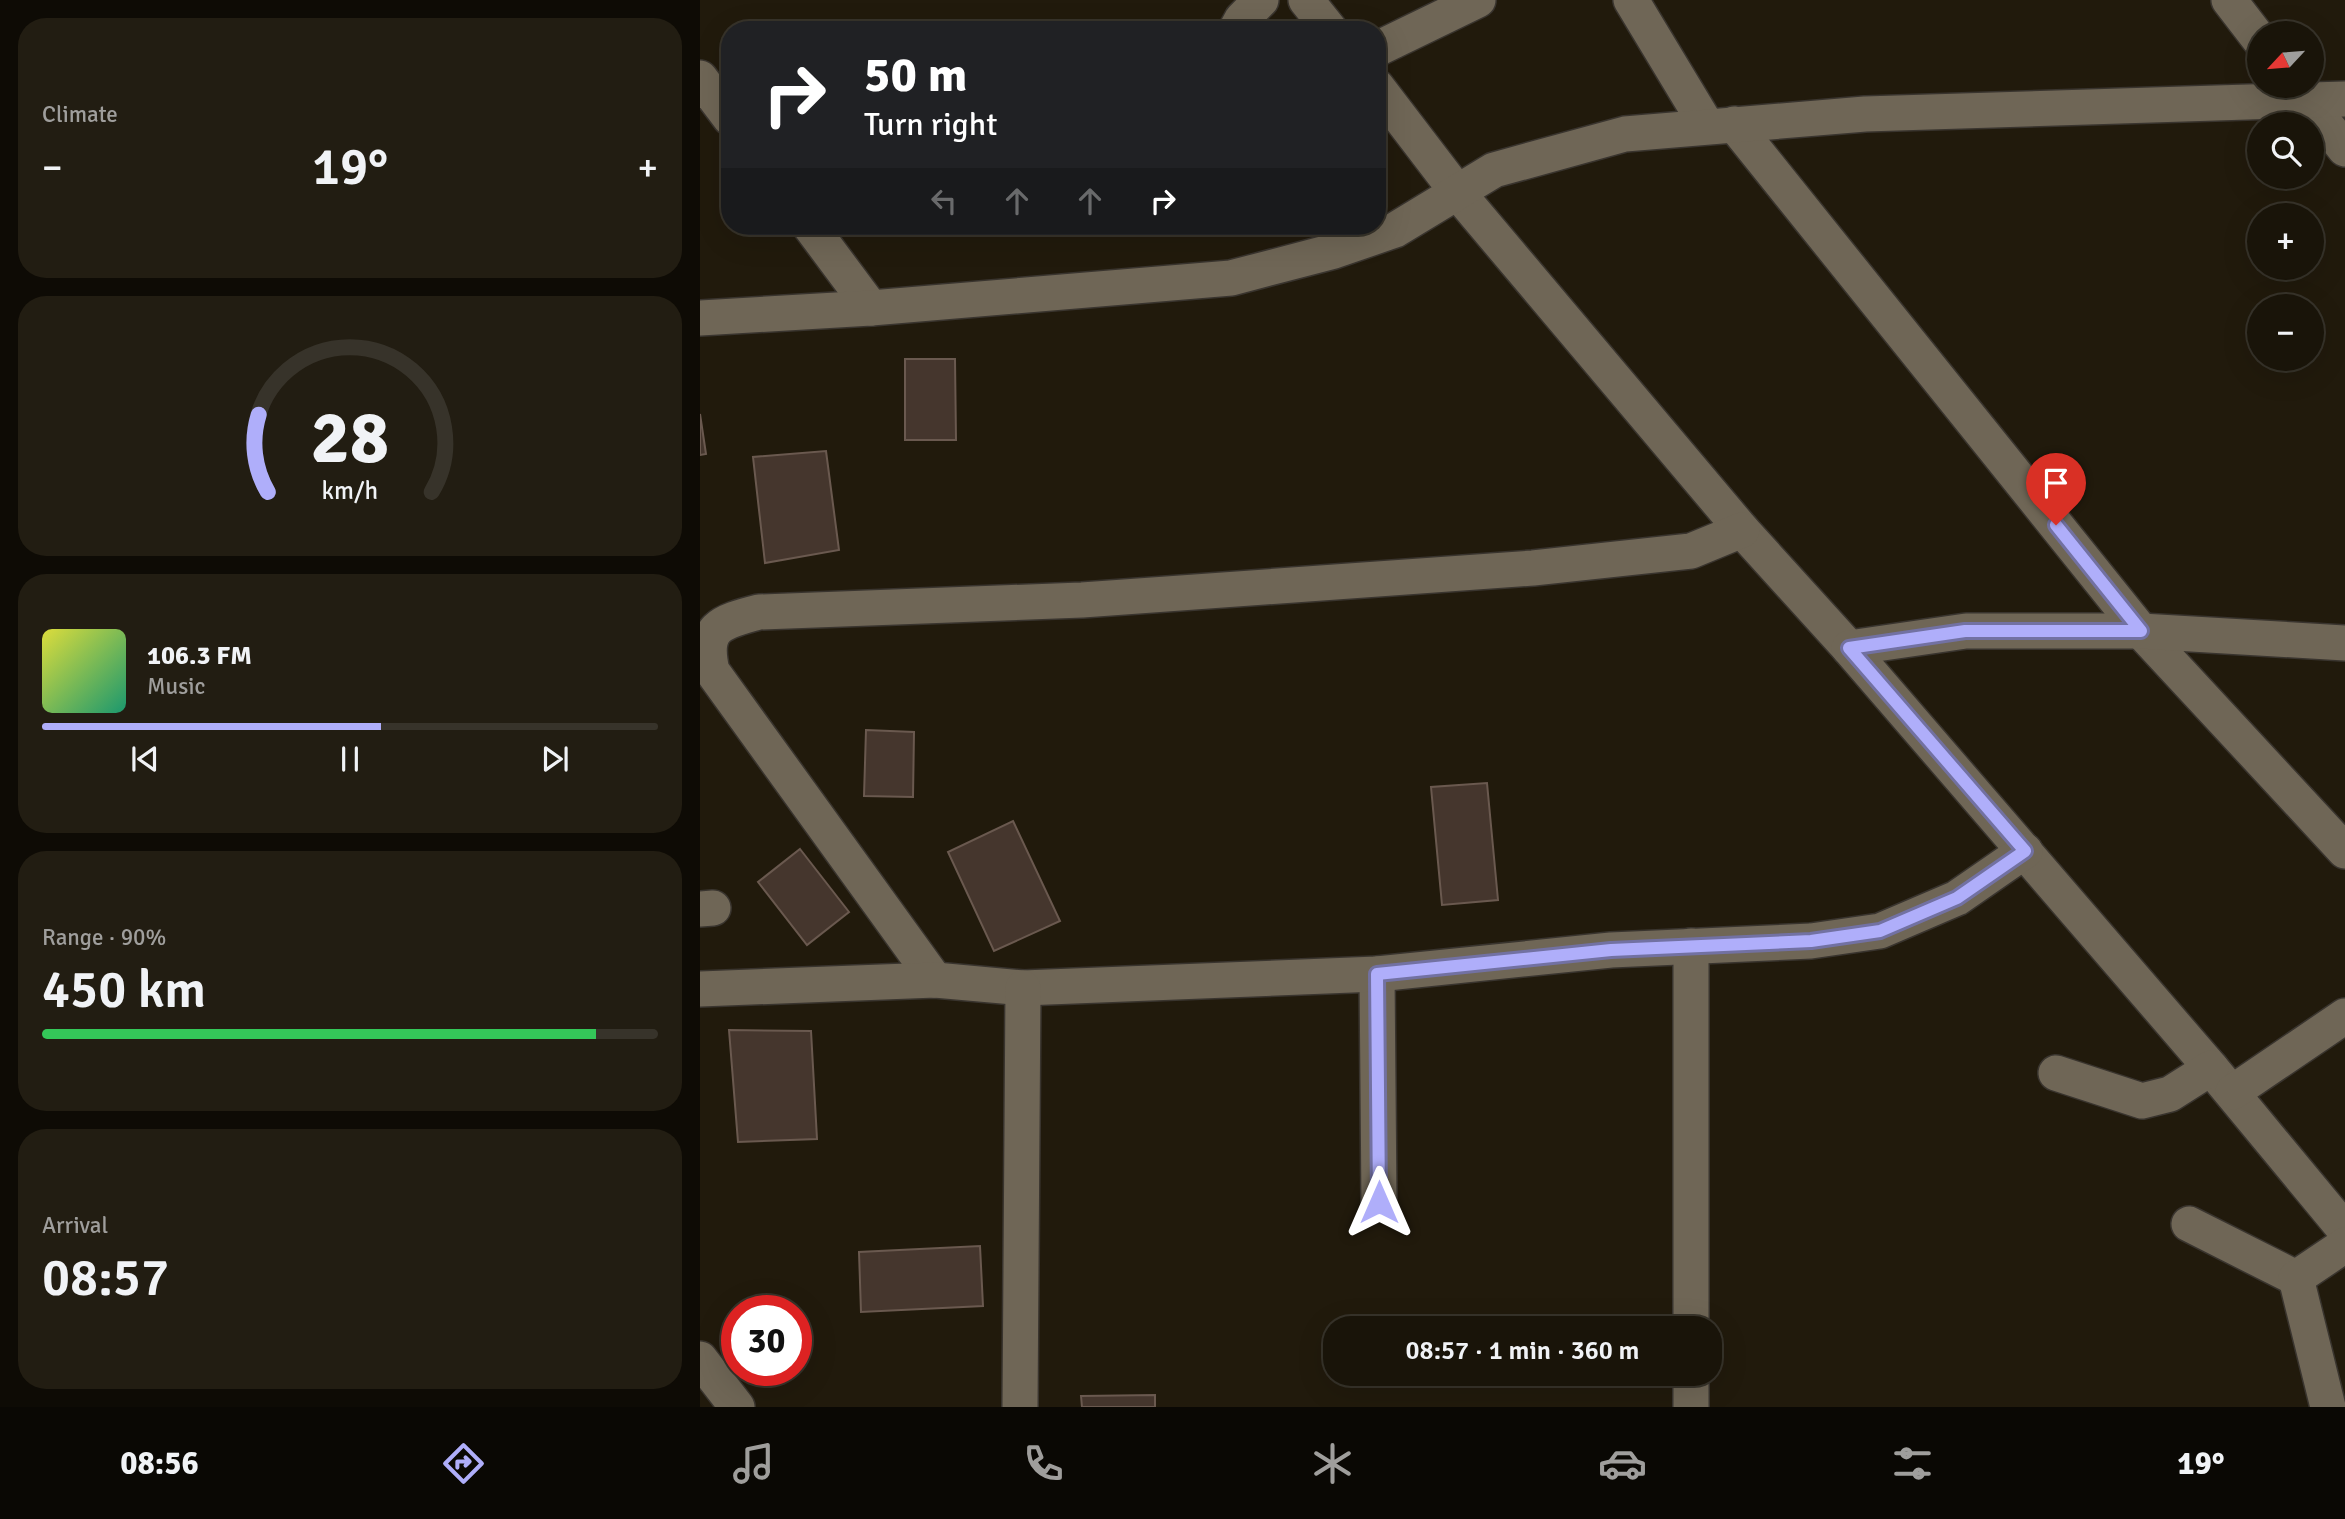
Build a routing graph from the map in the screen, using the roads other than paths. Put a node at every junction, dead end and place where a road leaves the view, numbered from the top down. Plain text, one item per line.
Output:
1 (1261, 0) edge
2 (1306, 0) edge
3 (1478, 0) edge
4 (1631, 0) edge
5 (2229, 0) edge
6 (1241, 21) edge
7 (1323, 21) edge
8 (2247, 23) edge
9 (1386, 46) edge
10 (700, 78) edge
11 (2247, 95) edge
12 (2324, 96) edge
13 (2305, 98) edge
14 (2345, 99) edge
15 (721, 106) edge
16 (1720, 125) junction
17 (1392, 128) edge
18 (2345, 149) edge
19 (1458, 193) junction
20 (1386, 233) edge
21 (817, 235) edge
22 (1380, 235) edge
23 (871, 308) junction
24 (700, 318) edge
25 (1742, 530) junction
26 (2141, 631) junction
27 (2345, 643) edge
28 (1849, 648) junction
29 (2025, 851) junction
30 (2345, 851) edge
31 (1691, 946) junction
32 (1377, 974) junction
33 (935, 980) junction
34 (1023, 988) junction
35 (700, 989) edge
36 (2345, 1016) edge
37 (2056, 1073) dead end
38 (2222, 1080) junction
39 (1379, 1202) dead end
40 (2189, 1224) dead end
41 (2345, 1230) edge
42 (2345, 1245) edge
43 (2296, 1278) junction
44 (1691, 1316) edge
45 (700, 1360) edge
46 (1691, 1386) edge
47 (2345, 1398) edge
48 (737, 1407) edge
49 (1020, 1407) edge
50 (1691, 1407) edge
51 (2328, 1407) edge

1 - 6 street
2 - 7 street
3 - 9 street
4 - 16 street
5 - 8 street
10 - 15 street
11 - 16 street
12 - 14 street
13 - 18 street
16 - 19 street
16 - 26 street
17 - 19 street
19 - 20 street
19 - 25 street
21 - 23 street
22 - 23 street
23 - 24 street
25 - 28 street
25 - 33 street
26 - 27 street
26 - 28 street
26 - 30 street
28 - 29 street
29 - 31 street
29 - 38 street
31 - 32 street
31 - 44 street
32 - 34 street
32 - 39 street
33 - 34 street
33 - 35 street
34 - 49 street
36 - 38 street
37 - 38 street
38 - 41 street
40 - 43 street
42 - 43 street
43 - 51 street
45 - 48 street
46 - 50 street
47 - 51 street

